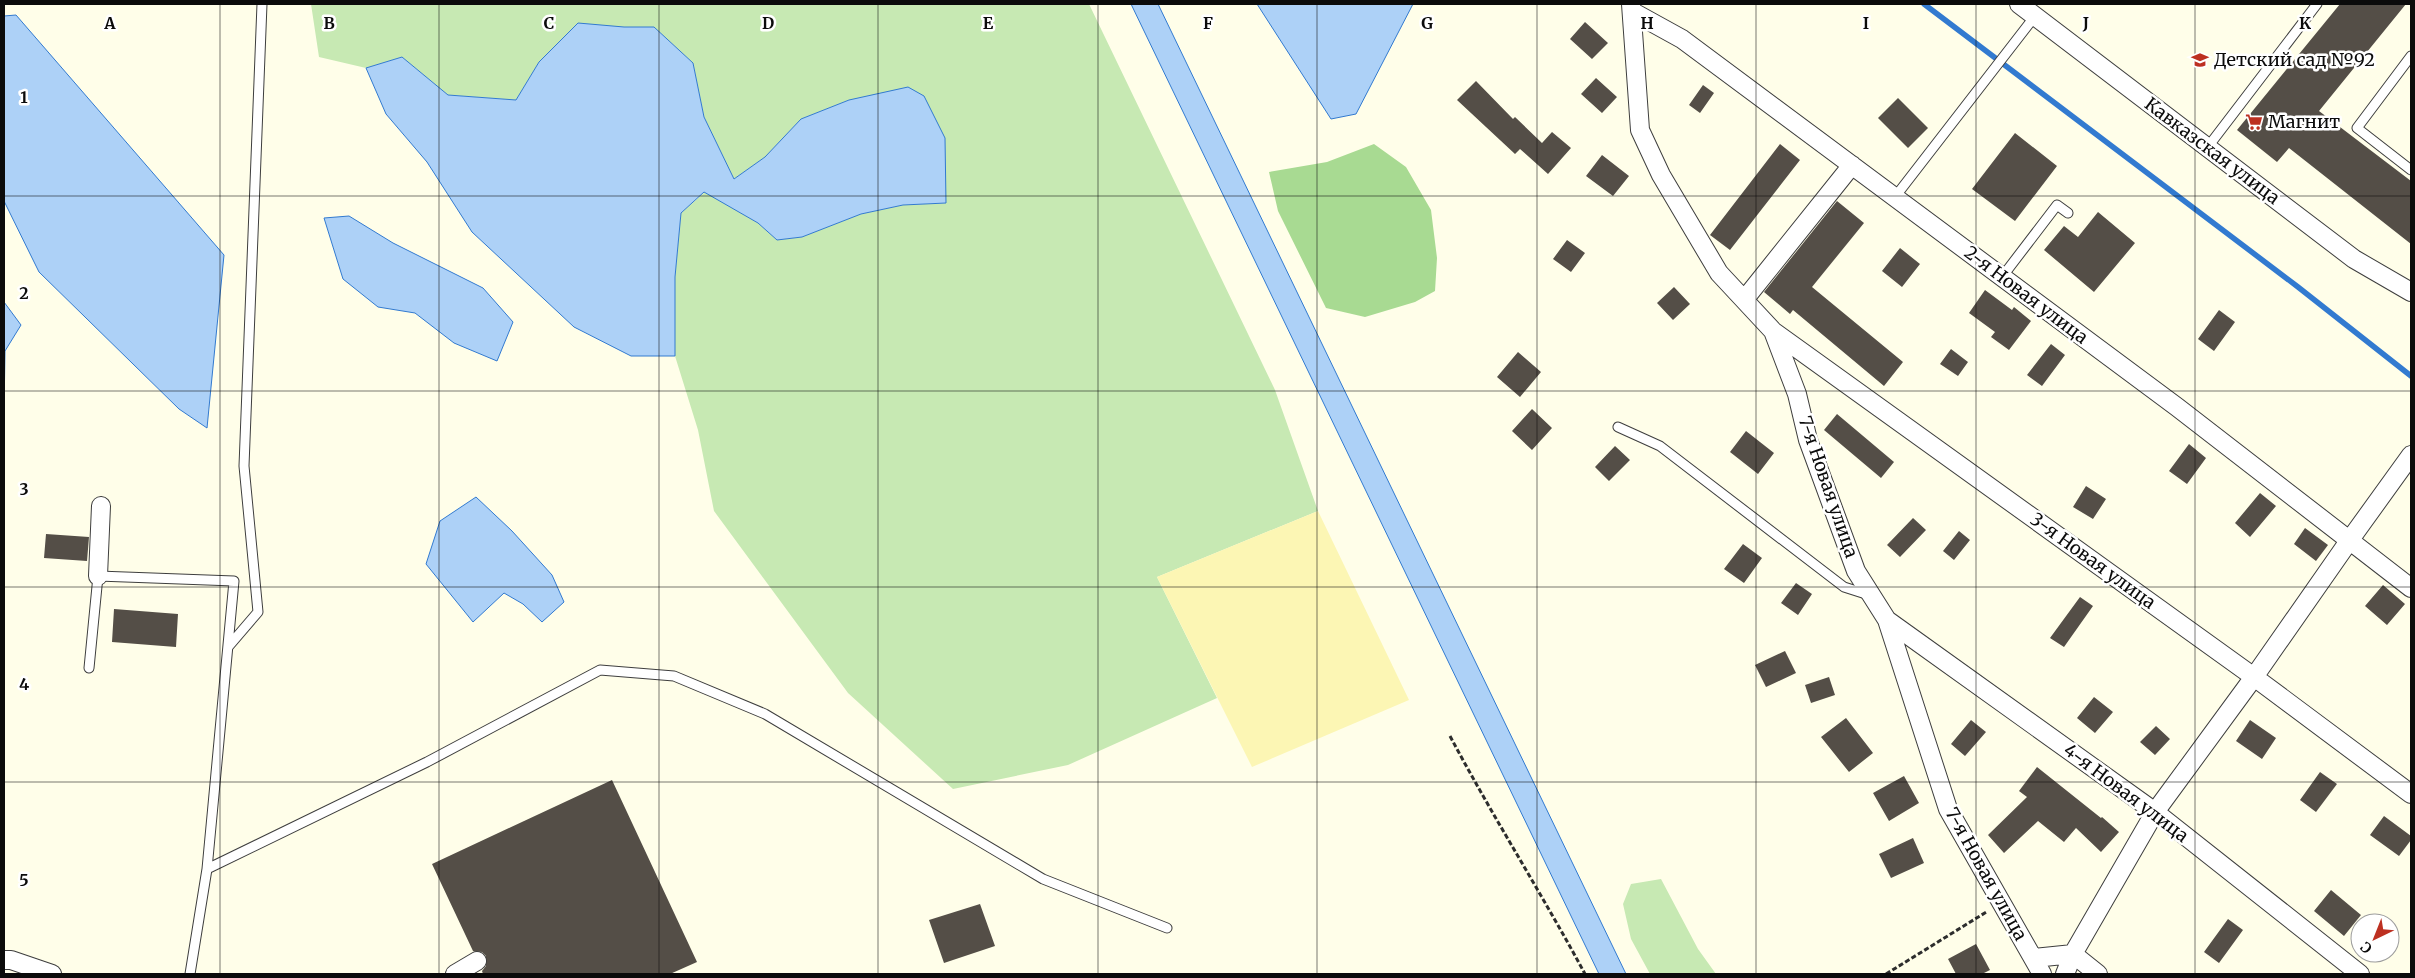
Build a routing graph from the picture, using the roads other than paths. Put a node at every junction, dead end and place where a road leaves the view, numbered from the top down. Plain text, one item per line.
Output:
1 (262, 4) edge
2 (2018, 4) edge
3 (2317, 4) edge
4 (1632, 8) edge
5 (2035, 16) junction
6 (2411, 56) edge
7 (2208, 148) junction
8 (1852, 166) junction
9 (2411, 170) edge
10 (1895, 197) junction
11 (2068, 213) dead end
12 (2002, 277) junction
13 (2411, 292) edge
14 (1744, 300) junction
15 (1773, 331) junction
16 (1618, 427) dead end
17 (2411, 455) edge
18 (101, 506) dead end
19 (2349, 541) junction
20 (98, 576) junction
21 (2411, 588) edge
22 (1872, 596) junction
23 (1887, 620) junction
24 (228, 647) junction
25 (89, 668) dead end
26 (2254, 677) junction
27 (2411, 794) edge
28 (2154, 812) junction
29 (207, 869) junction
30 (1167, 928) dead end
31 (2073, 954) junction
32 (2034, 958) junction
33 (4, 960) edge
34 (477, 961) dead end
35 (52, 974) edge
36 (190, 974) edge
37 (455, 974) edge
38 (2042, 974) edge
39 (2065, 974) edge
40 (2098, 974) edge
41 (2360, 974) edge

1 - 24 lane
2 - 5 street, Кавказская улица
3 - 7 lane
4 - 8 street, 2-я Новая улица
4 - 14 street, 7-я Новая улица
5 - 7 street, Кавказская улица
5 - 10 lane
6 - 9 lane
7 - 13 street, Кавказская улица
8 - 10 street, 2-я Новая улица
8 - 14 street
10 - 12 street, 2-я Новая улица
11 - 12 lane
12 - 19 street, 2-я Новая улица
14 - 15 street, 7-я Новая улица
15 - 22 street, 7-я Новая улица
15 - 26 street, 3-я Новая улица
16 - 22 lane
17 - 19 street
18 - 20 street
19 - 21 street, 2-я Новая улица
19 - 26 street
20 - 24 lane
20 - 25 lane
22 - 23 street, 7-я Новая улица
23 - 28 street, 4-я Новая улица
23 - 32 street, 7-я Новая улица
24 - 29 lane
26 - 27 street, 3-я Новая улица
26 - 28 street
28 - 31 street
28 - 41 street, 4-я Новая улица
29 - 30 lane
29 - 36 lane
31 - 32 street
31 - 39 street
31 - 40 street
32 - 38 street, 7-я Новая улица
33 - 35 street
34 - 37 street

